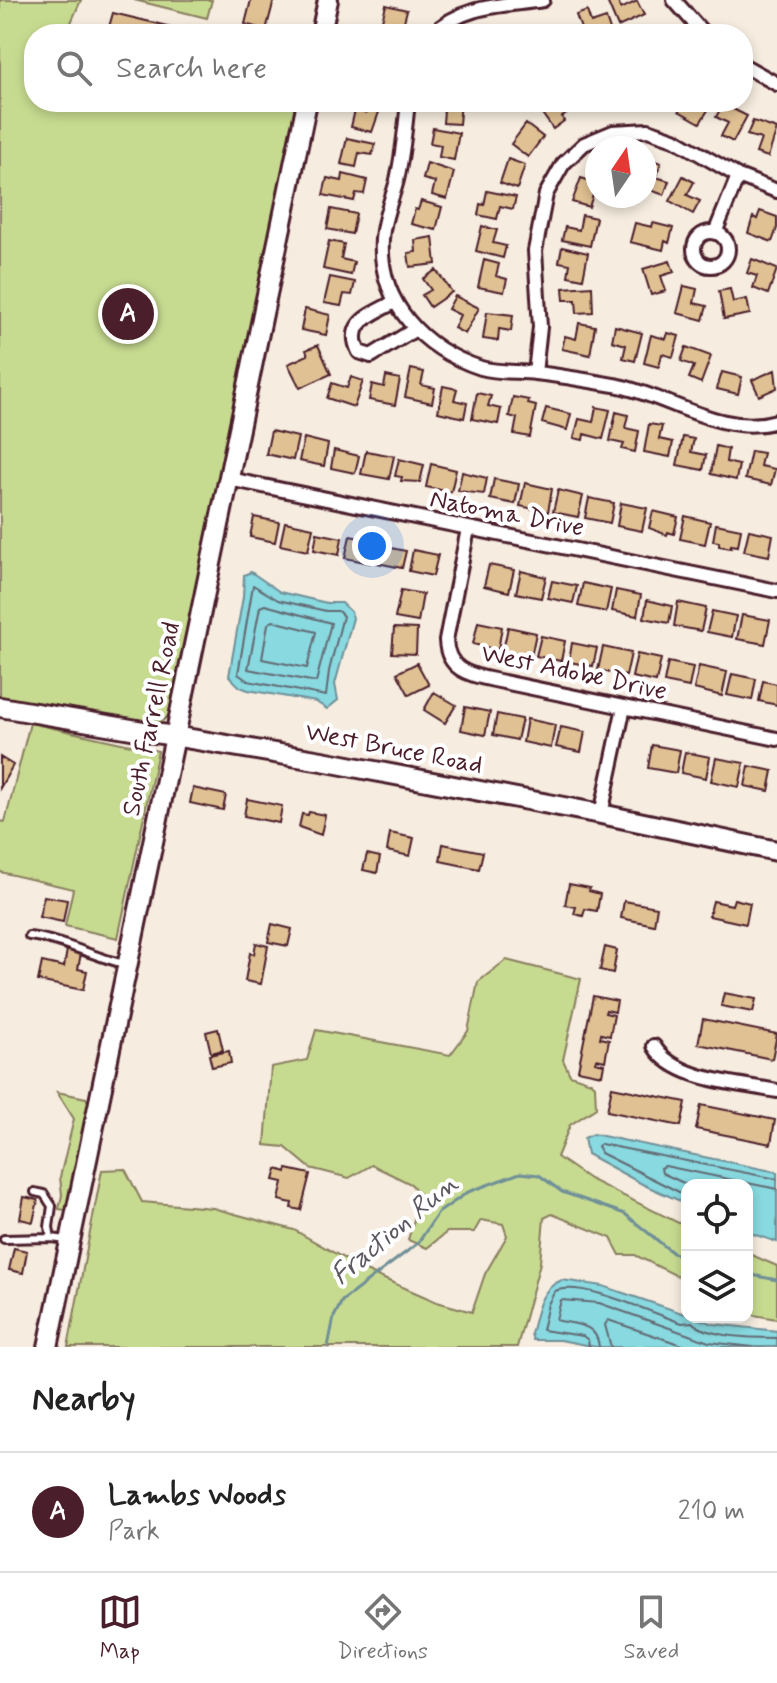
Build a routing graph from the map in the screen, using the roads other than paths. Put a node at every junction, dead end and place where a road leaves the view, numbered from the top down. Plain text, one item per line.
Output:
1 (328, 0) edge
2 (543, 0) edge
3 (674, 0) edge
4 (461, 6) edge
5 (323, 24) edge
6 (443, 24) edge
7 (695, 24) edge
8 (753, 71) edge
9 (777, 84) edge
10 (305, 112) edge
11 (407, 112) edge
12 (738, 176) junction
13 (777, 191) edge
14 (715, 233) dead end
15 (394, 302) junction
16 (414, 330) junction
17 (535, 373) junction
18 (777, 421) edge
19 (229, 479) junction
20 (468, 529) junction
21 (777, 591) edge
22 (0, 707) edge
23 (624, 707) junction
24 (175, 736) junction
25 (777, 739) edge
26 (601, 814) junction
27 (777, 851) edge
28 (29, 936) dead end
29 (127, 965) junction
30 (654, 1046) dead end
31 (777, 1091) edge
32 (35, 1192) dead end
33 (51, 1238) junction
34 (4, 1239) dead end
35 (70, 1240) junction
36 (48, 1347) edge

1 - 5 street
2 - 4 street
3 - 7 street
4 - 6 street
8 - 9 street
10 - 19 street, South Farrell Road
11 - 15 street
12 - 13 street
12 - 14 street
12 - 17 street
15 - 16 street
15 - 16 street
16 - 17 street
17 - 18 street
19 - 20 street, Natoma Drive
19 - 24 street, South Farrell Road
20 - 21 street, Natoma Drive
20 - 23 street, West Adobe Drive
22 - 24 street, West Bruce Road
23 - 25 street, West Adobe Drive
23 - 26 street
24 - 26 street, West Bruce Road
24 - 29 street, South Farrell Road
26 - 27 street, West Bruce Road
28 - 29 lane
29 - 35 street, South Farrell Road
30 - 31 street
32 - 33 lane
33 - 34 lane
33 - 35 lane
35 - 36 street, South Farrell Road

